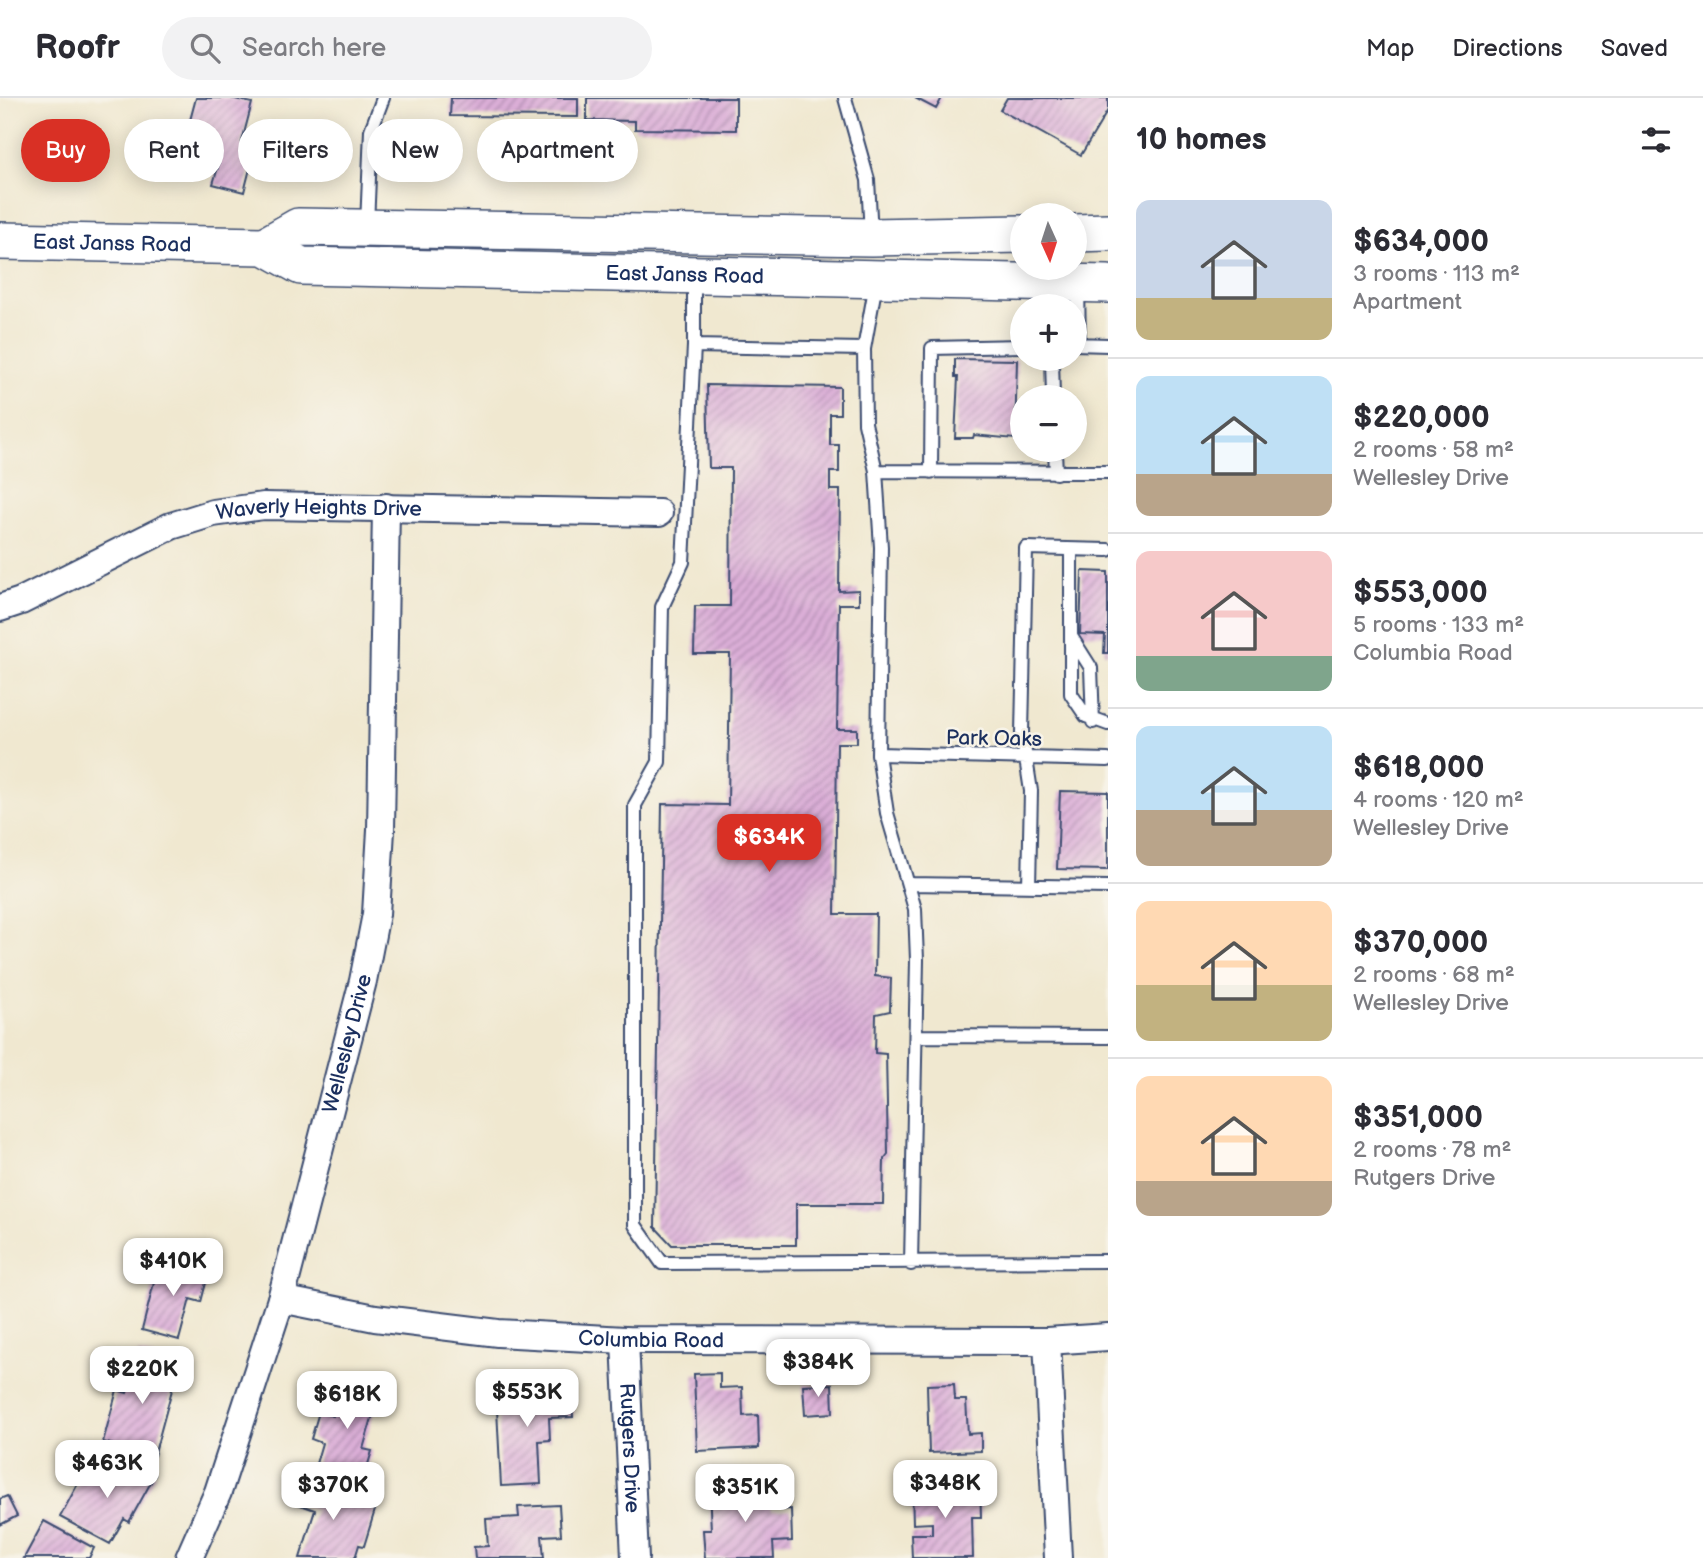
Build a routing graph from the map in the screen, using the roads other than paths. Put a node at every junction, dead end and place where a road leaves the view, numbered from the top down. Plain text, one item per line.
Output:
1 (383, 98) edge
2 (845, 98) edge
3 (367, 227) junction
4 (1108, 232) edge
5 (1087, 233) edge
6 (1010, 234) edge
7 (950, 236) junction
8 (871, 237) junction
9 (0, 241) edge
10 (265, 246) junction
11 (694, 275) junction
12 (787, 277) junction
13 (876, 279) junction
14 (1093, 283) edge
15 (1087, 306) edge
16 (1087, 344) edge
17 (1108, 345) edge
18 (694, 346) junction
19 (1010, 346) edge
20 (864, 349) junction
21 (1056, 462) edge
22 (876, 471) junction
23 (931, 472) junction
24 (1108, 472) edge
25 (1056, 473) junction
26 (386, 508) junction
27 (659, 513) dead end
28 (1071, 550) junction
29 (1108, 550) edge
30 (0, 608) edge
31 (1072, 637) junction
32 (1093, 722) junction
33 (1108, 724) edge
34 (878, 754) junction
35 (1028, 757) junction
36 (1108, 760) edge
37 (909, 884) junction
38 (1029, 886) junction
39 (1108, 887) edge
40 (916, 1035) junction
41 (1108, 1037) edge
42 (1108, 1261) edge
43 (911, 1264) junction
44 (281, 1299) junction
45 (1108, 1337) edge
46 (625, 1340) junction
47 (1047, 1340) junction
48 (189, 1558) edge
49 (635, 1558) edge
50 (1058, 1558) edge

1 - 3 lane
2 - 8 lane
3 - 8 main road, East Janss Road
3 - 10 main road, East Janss Road
4 - 5 main road
6 - 7 main road, East Janss Road
7 - 8 main road, East Janss Road
7 - 13 main road
8 - 12 main road
9 - 10 main road, East Janss Road
10 - 11 main road, East Janss Road
11 - 12 main road, East Janss Road
11 - 18 lane
12 - 13 main road, East Janss Road
13 - 14 main road, East Janss Road
13 - 20 lane
14 - 15 lane
16 - 17 lane
18 - 20 lane
18 - 43 lane
19 - 23 lane
20 - 22 lane
21 - 25 lane
22 - 23 lane
22 - 34 lane
23 - 25 lane
24 - 25 lane
26 - 27 street, Waverly Heights Drive
26 - 30 street, Waverly Heights Drive
26 - 44 street, Wellesley Drive
28 - 29 lane
28 - 31 lane
28 - 35 lane
31 - 32 lane
31 - 32 lane
32 - 33 lane
34 - 35 lane, Park Oaks
34 - 37 lane
35 - 36 lane, Park Oaks
35 - 38 lane
37 - 38 lane
37 - 40 lane
38 - 39 lane
40 - 41 lane
40 - 43 lane
42 - 43 lane
44 - 46 street, Columbia Road
44 - 48 street, Wellesley Drive
45 - 47 street, Columbia Road
46 - 47 street, Columbia Road
46 - 49 street, Rutgers Drive
47 - 50 street

